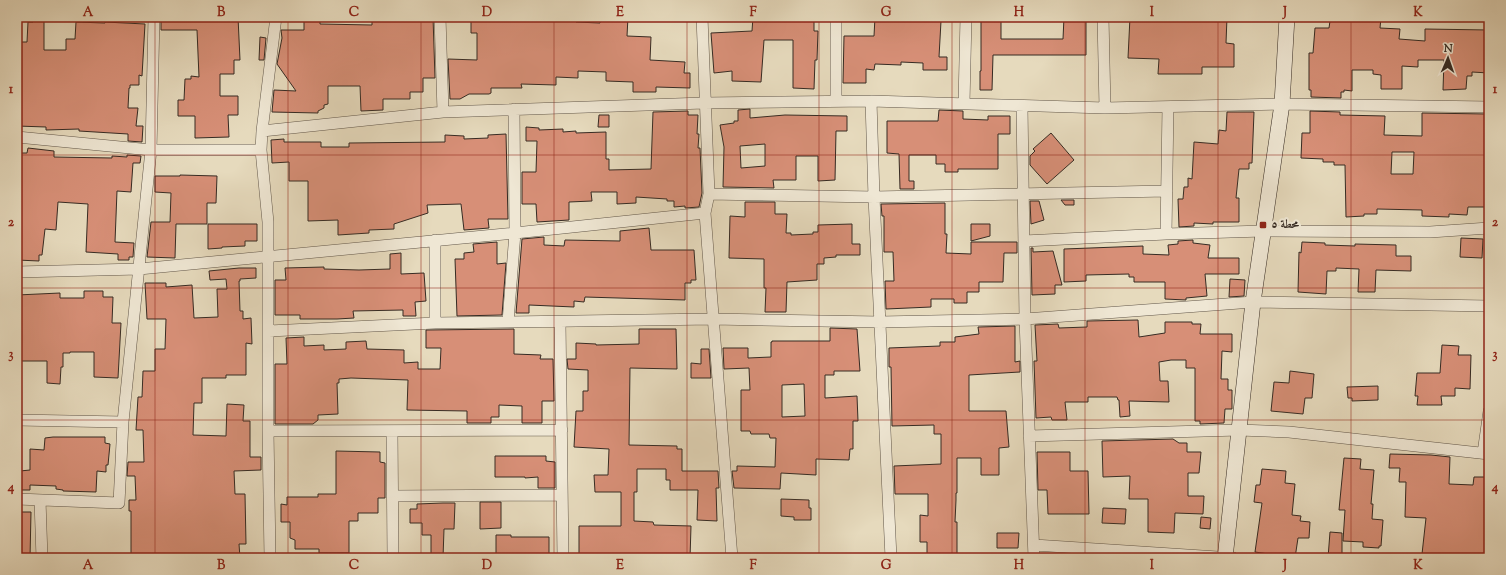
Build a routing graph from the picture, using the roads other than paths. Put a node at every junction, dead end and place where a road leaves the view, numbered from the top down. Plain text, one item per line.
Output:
1 (154, 17) edge
2 (276, 17) edge
3 (440, 17) edge
4 (702, 17) edge
5 (836, 17) edge
6 (966, 17) edge
7 (1103, 17) edge
8 (1287, 17) edge
9 (871, 100) junction
10 (836, 101) junction
11 (704, 103) junction
12 (964, 103) junction
13 (1282, 104) junction
14 (1022, 106) junction
15 (1168, 107) junction
16 (1489, 107) edge
17 (1105, 108) junction
18 (514, 109) junction
19 (443, 112) junction
20 (262, 131) junction
21 (17, 137) edge
22 (151, 150) junction
23 (261, 150) junction
24 (1167, 191) junction
25 (709, 194) junction
26 (1023, 194) junction
27 (874, 197) junction
28 (705, 213) junction
29 (1489, 228) edge
30 (1263, 231) junction
31 (515, 233) junction
32 (1166, 234) junction
33 (435, 240) junction
34 (1024, 241) junction
35 (268, 256) junction
36 (138, 269) junction
37 (17, 272) edge
38 (1253, 302) junction
39 (1489, 306) edge
40 (712, 319) junction
41 (1025, 319) junction
42 (508, 322) junction
43 (560, 322) junction
44 (880, 322) junction
45 (435, 323) junction
46 (269, 331) junction
47 (1489, 411) edge
48 (17, 420) edge
49 (124, 422) junction
50 (562, 430) junction
51 (1239, 430) junction
52 (268, 431) junction
53 (392, 431) junction
54 (1029, 436) junction
55 (1486, 454) edge
56 (562, 495) junction
57 (392, 496) junction
58 (17, 499) edge
59 (40, 500) junction
60 (1034, 544) junction
61 (42, 558) edge
62 (270, 558) edge
63 (393, 558) edge
64 (563, 558) edge
65 (732, 558) edge
66 (891, 558) edge
67 (1034, 558) edge
68 (1228, 558) edge

1 - 22 street
2 - 20 street
3 - 19 street
4 - 11 street
5 - 10 street
6 - 12 street
7 - 17 street
8 - 13 street
9 - 10 street
9 - 12 street
9 - 27 street
10 - 11 street
11 - 18 street
11 - 25 street
12 - 14 street
13 - 15 street
13 - 16 street
13 - 30 street
14 - 17 street
14 - 26 street
15 - 17 street
15 - 24 street
18 - 19 street
18 - 31 street
19 - 20 street
20 - 23 street
21 - 22 street
22 - 23 street
22 - 36 street
23 - 35 street
24 - 26 street
24 - 32 street
25 - 27 street
25 - 28 street
26 - 27 street
26 - 34 street
27 - 44 street
28 - 31 street
28 - 40 street
29 - 30 street
30 - 32 street
30 - 38 street
31 - 33 street
31 - 42 street
32 - 34 street
33 - 35 street
33 - 45 street
34 - 41 street
35 - 36 street
35 - 46 street
36 - 37 street
36 - 49 street
38 - 39 street
38 - 41 street
38 - 51 street
40 - 43 street
40 - 44 street
40 - 65 street
41 - 44 street
41 - 54 street
42 - 43 street
42 - 45 street
43 - 50 street
44 - 66 street
45 - 46 street
46 - 52 street
47 - 55 street
48 - 49 street
49 - 59 street
50 - 53 street
50 - 56 street
51 - 54 street
51 - 55 street
51 - 68 street
52 - 53 street
52 - 62 street
53 - 57 street
54 - 60 street
56 - 57 street
56 - 64 street
57 - 63 street
58 - 59 street
59 - 61 street
60 - 67 street
60 - 68 street

